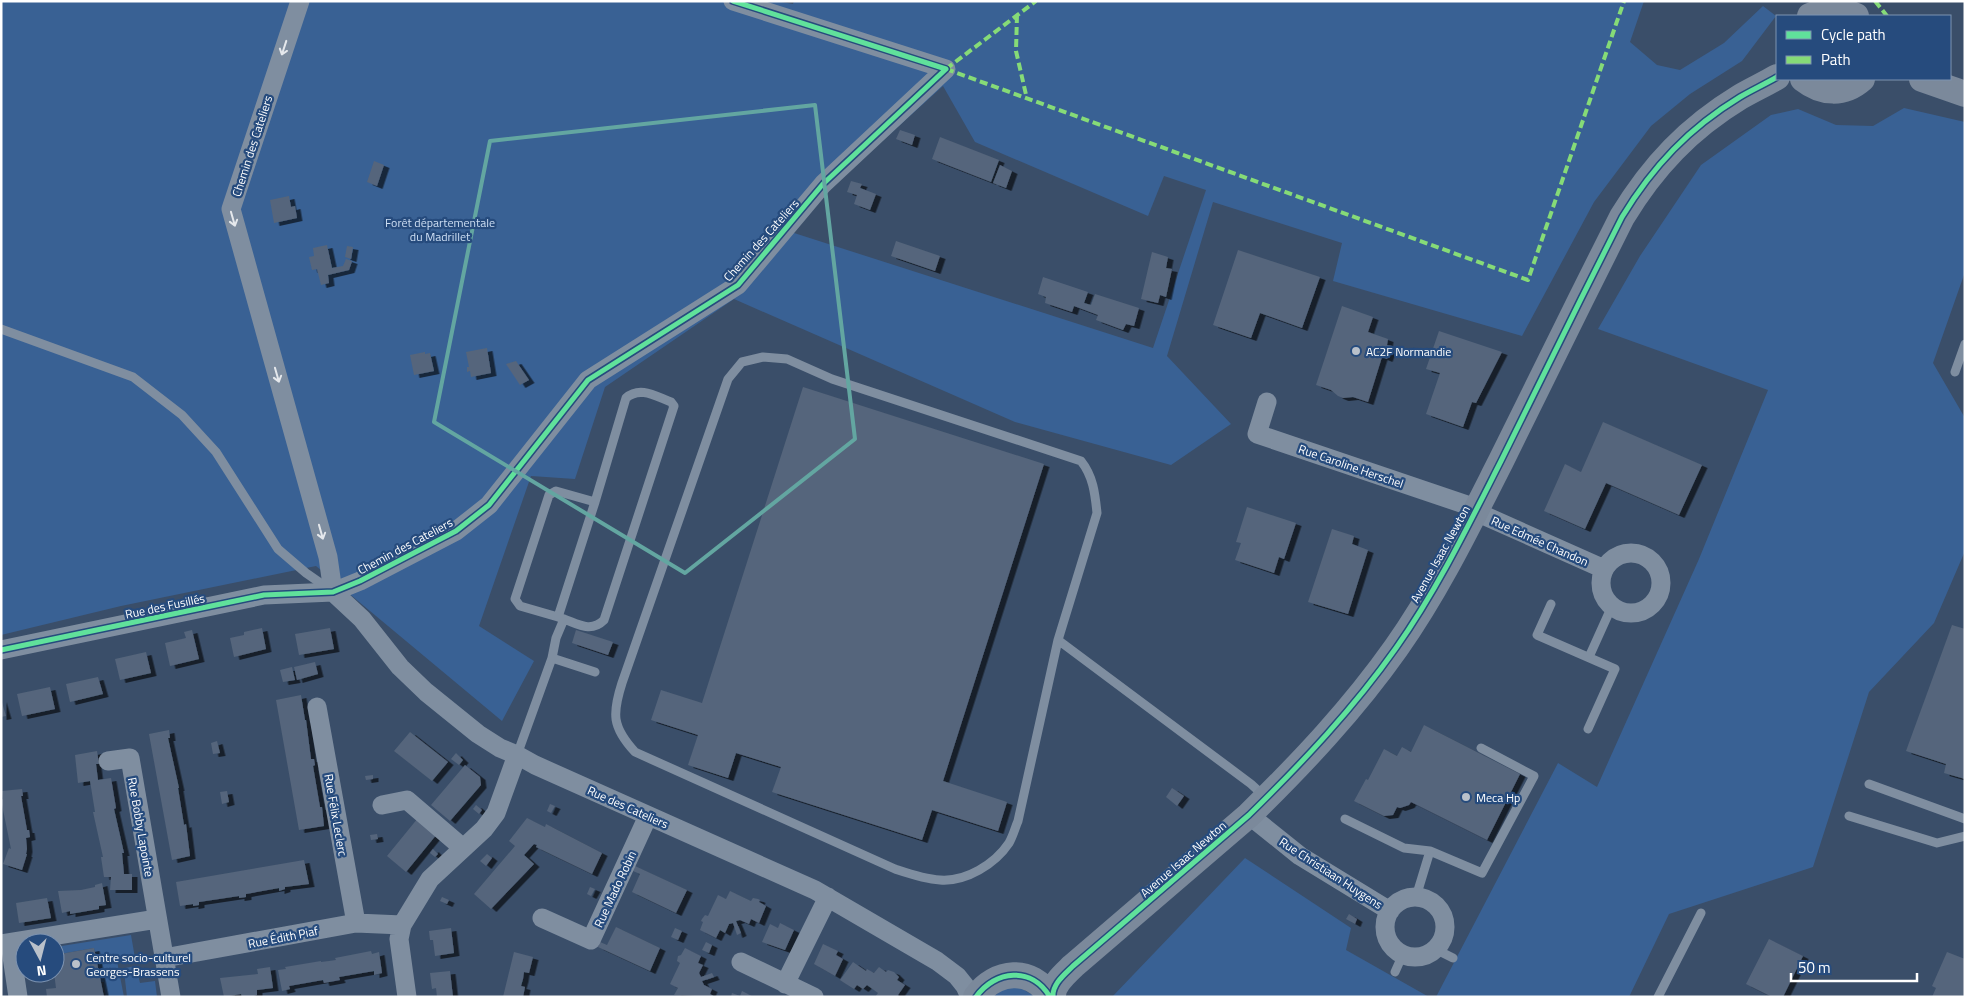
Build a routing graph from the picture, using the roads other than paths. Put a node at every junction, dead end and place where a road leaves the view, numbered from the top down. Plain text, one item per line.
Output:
1 (300, 1) edge
2 (742, 3) edge
3 (1850, 10) edge
4 (1812, 15) edge
5 (1776, 78) edge
6 (1804, 80) edge
7 (1861, 80) edge
8 (1925, 80) edge
9 (1965, 94) edge
10 (1, 328) edge
11 (1965, 344) edge
12 (1955, 372) dead end
13 (1267, 402) dead end
14 (595, 502) junction
15 (1476, 510) junction
16 (1604, 570) junction
17 (333, 592) junction
18 (1551, 604) dead end
19 (1612, 606) junction
20 (561, 618) junction
21 (1058, 640) junction
22 (1, 650) edge
23 (1589, 657) junction
24 (552, 658) junction
25 (595, 672) dead end
26 (317, 707) dead end
27 (1588, 729) dead end
28 (1481, 748) dead end
29 (517, 755) junction
30 (108, 761) dead end
31 (1869, 784) dead end
32 (382, 804) dead end
33 (1257, 807) junction
34 (648, 816) junction
35 (1849, 816) dead end
36 (1345, 819) dead end
37 (1965, 819) edge
38 (1965, 836) edge
39 (463, 848) junction
40 (1430, 851) junction
41 (828, 897) junction
42 (1416, 898) junction
43 (1390, 911) junction
44 (1701, 913) dead end
45 (157, 918) junction
46 (542, 918) dead end
47 (356, 923) junction
48 (402, 925) junction
49 (5, 943) edge
50 (1435, 949) junction
51 (1403, 954) junction
52 (164, 958) junction
53 (1453, 958) dead end
54 (741, 962) dead end
55 (1395, 972) dead end
56 (957, 976) junction
57 (998, 978) junction
58 (785, 984) junction
59 (1046, 991) edge
60 (18, 997) edge
61 (171, 997) edge
62 (407, 997) edge
63 (814, 997) edge
64 (970, 997) edge
65 (976, 997) edge
66 (1658, 997) edge

1 -> 17 street, Chemin des Cateliers
2 - 17 street, Chemin des Cateliers
3 - 4 street
5 - 15 street, Avenue Isaac Newton
6 - 7 street
8 - 9 street
10 - 17 lane
11 - 12 lane
13 - 15 street, Rue Caroline Herschel
14 - 20 lane
14 - 20 lane
14 - 20 lane
15 - 16 street, Rue Edmée Chandon
15 - 33 street, Avenue Isaac Newton
16 - 19 street, Rue Edmée Chandon
16 - 19 street, Rue Edmée Chandon
17 - 22 street, Rue des Fusillés
17 - 29 street, Rue des Cateliers
18 - 23 lane
19 - 23 lane
20 - 24 lane
21 - 21 lane
21 - 33 lane
23 - 27 lane
24 - 25 lane
24 - 29 lane
26 - 47 street, Rue Félix Leclerc
28 - 40 lane
29 - 34 street, Rue des Cateliers
29 - 39 street
30 - 45 street, Rue Bobby Lapointe
31 - 37 lane
32 - 39 street
33 - 43 street, Rue Christiaan Huygens
33 - 59 street, Avenue Isaac Newton
34 - 41 street, Rue des Cateliers
34 - 46 street, Rue Mado Robin
35 - 38 lane
36 - 40 lane
39 - 48 street
40 - 42 lane
41 - 56 street, Rue des Cateliers
41 - 58 street
42 - 43 street, Rue Christiaan Huygens
42 - 50 street
43 - 51 street, Rue Christiaan Huygens
44 - 66 lane
45 - 49 street
45 - 52 street
47 - 48 street, Rue Édith Piaf
47 - 52 street, Rue Édith Piaf
48 - 62 street
49 - 60 street
50 - 51 street
50 - 53 lane
51 - 55 lane
52 - 61 street
54 - 58 street
56 - 57 street, Rue des Cateliers
56 - 64 street, Rue des Cateliers
57 - 59 street
57 - 65 street
58 - 63 street

